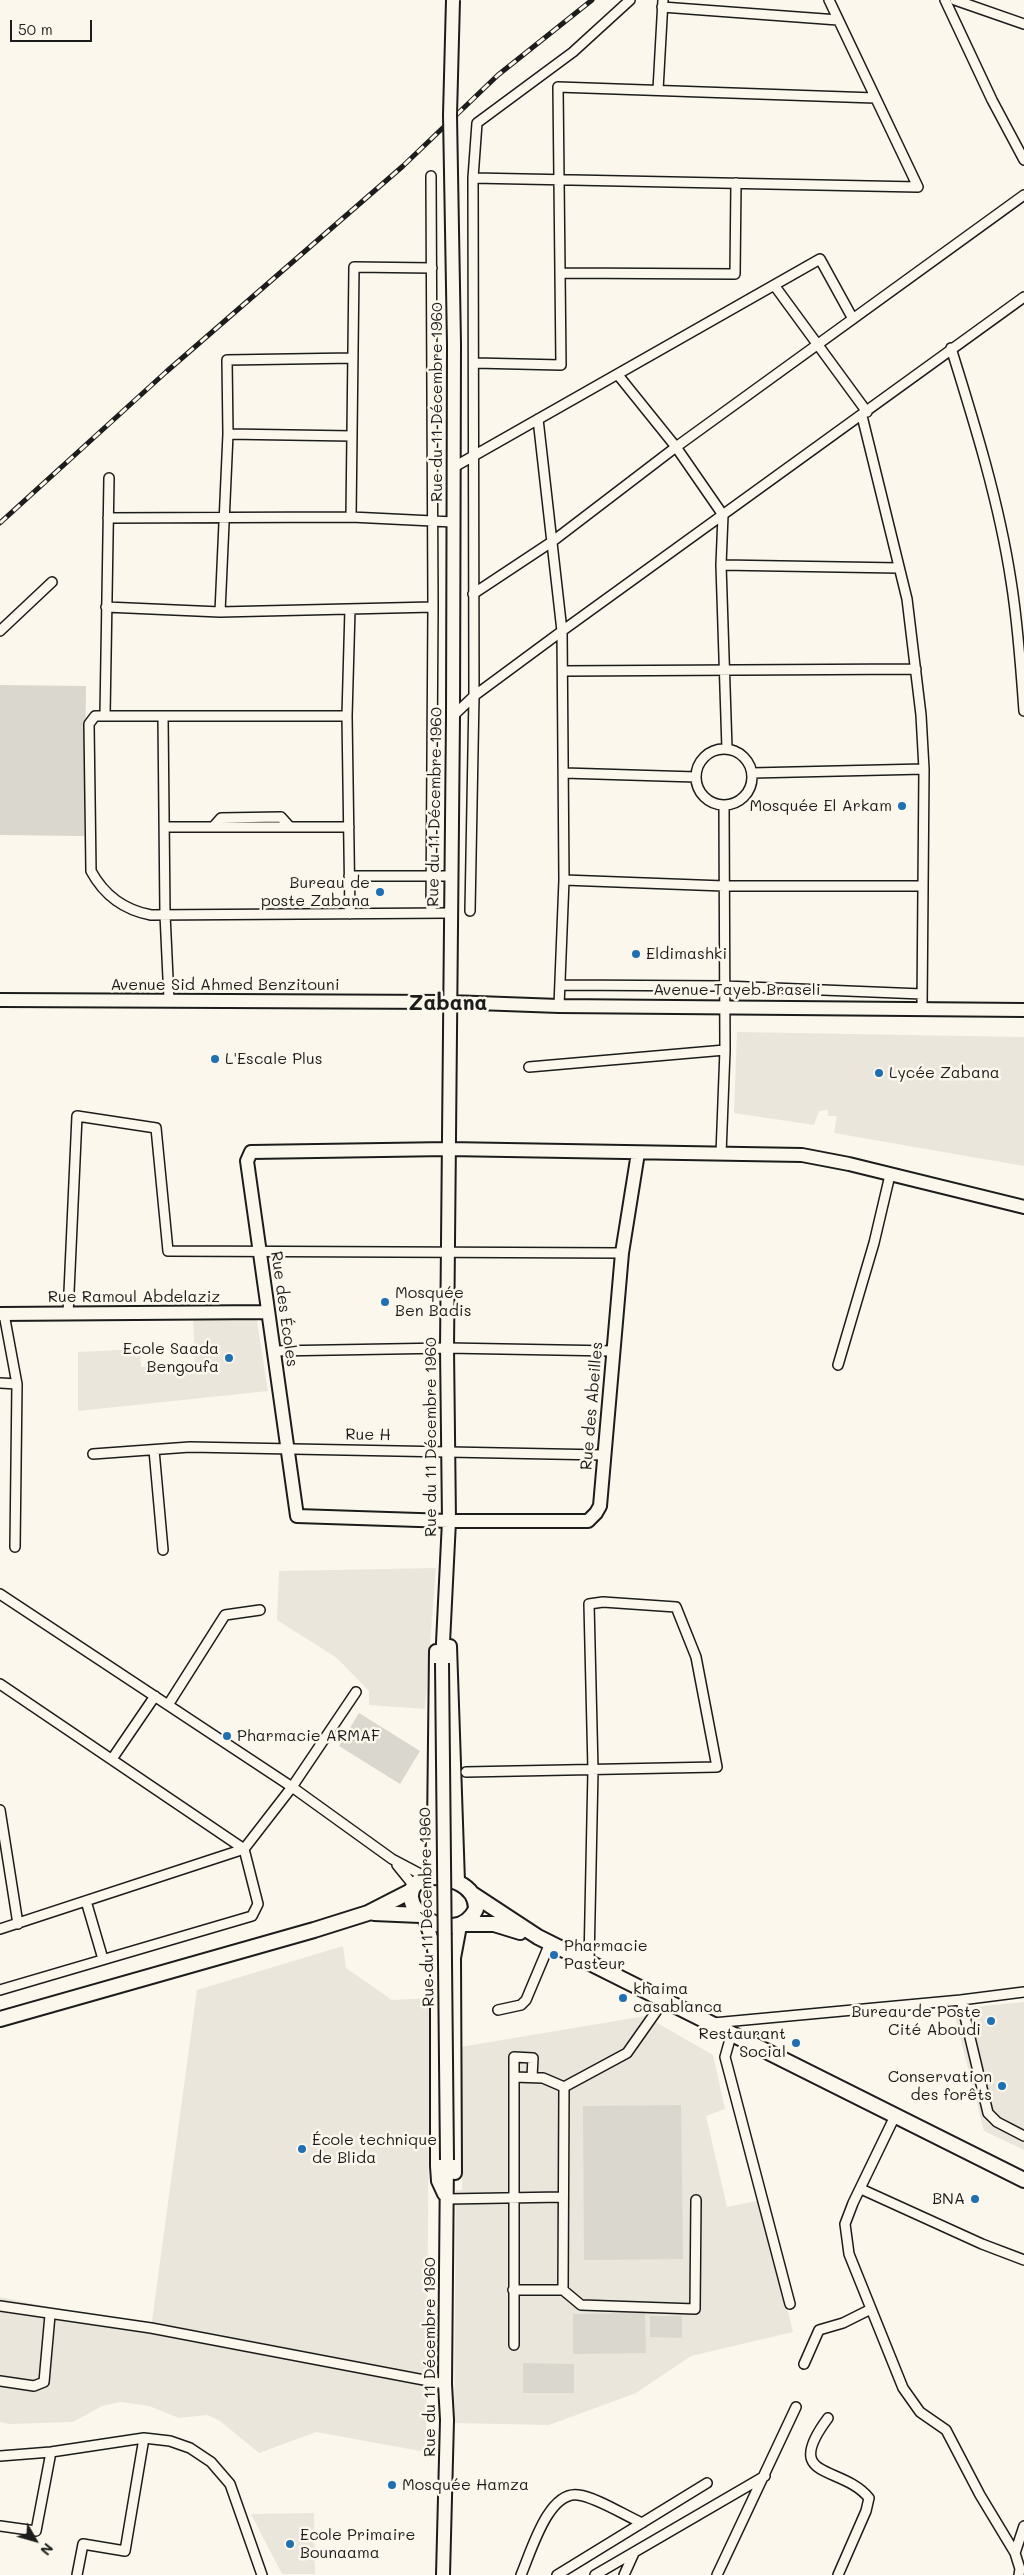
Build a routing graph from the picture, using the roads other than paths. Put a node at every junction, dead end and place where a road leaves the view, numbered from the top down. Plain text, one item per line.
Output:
1 (453, 0) edge
2 (630, 0) edge
3 (829, 0) edge
4 (945, 0) edge
5 (955, 0) edge
6 (663, 4) edge
7 (838, 20) junction
8 (1024, 24) edge
9 (658, 90) junction
10 (875, 98) junction
11 (1024, 160) edge
12 (431, 176) dead end
13 (473, 178) junction
14 (559, 180) junction
15 (736, 183) junction
16 (1023, 197) edge
17 (432, 268) junction
18 (561, 273) junction
19 (774, 285) junction
20 (1024, 297) edge
21 (854, 318) junction
22 (817, 347) junction
23 (951, 348) junction
24 (353, 358) junction
25 (475, 364) junction
26 (618, 375) junction
27 (864, 414) junction
28 (538, 419) junction
29 (228, 434) junction
30 (352, 436) junction
31 (676, 447) junction
32 (474, 456) junction
33 (454, 467) junction
34 (109, 478) dead end
35 (723, 514) junction
36 (224, 517) junction
37 (351, 517) junction
38 (108, 518) junction
39 (433, 522) junction
40 (453, 522) junction
41 (553, 541) junction
42 (720, 565) junction
43 (899, 568) junction
44 (52, 582) dead end
45 (473, 594) junction
46 (106, 607) junction
47 (433, 607) junction
48 (350, 609) junction
49 (220, 612) junction
50 (0, 631) edge
51 (562, 631) junction
52 (723, 669) junction
53 (916, 669) junction
54 (563, 671) junction
55 (474, 696) junction
56 (1024, 711) edge
57 (105, 715) junction
58 (347, 716) junction
59 (453, 716) junction
60 (163, 717) junction
61 (727, 749) junction
62 (924, 769) junction
63 (752, 773) junction
64 (564, 774) junction
65 (696, 777) junction
66 (724, 805) junction
67 (166, 827) junction
68 (349, 827) junction
69 (349, 876) junction
70 (450, 876) junction
71 (430, 877) junction
72 (564, 880) junction
73 (724, 886) junction
74 (922, 886) junction
75 (470, 911) dead end
76 (431, 913) junction
77 (450, 913) junction
78 (165, 914) junction
79 (350, 914) junction
80 (561, 985) junction
81 (724, 986) junction
82 (922, 994) junction
83 (0, 1000) edge
84 (169, 1000) junction
85 (450, 1002) junction
86 (560, 1006) junction
87 (725, 1006) junction
88 (922, 1008) junction
89 (1024, 1010) edge
90 (725, 1050) junction
91 (529, 1067) dead end
92 (448, 1149) junction
93 (638, 1153) junction
94 (721, 1154) junction
95 (890, 1175) junction
96 (1024, 1207) edge
97 (448, 1251) junction
98 (259, 1252) junction
99 (622, 1253) junction
100 (268, 1312) junction
101 (2, 1314) edge
102 (68, 1314) junction
103 (447, 1348) junction
104 (274, 1351) junction
105 (613, 1351) junction
106 (838, 1365) dead end
107 (0, 1383) edge
108 (17, 1384) junction
109 (288, 1448) junction
110 (154, 1450) junction
111 (448, 1452) junction
112 (93, 1454) dead end
113 (604, 1455) junction
114 (449, 1521) junction
115 (15, 1547) dead end
116 (163, 1550) dead end
117 (0, 1594) edge
118 (260, 1610) dead end
119 (443, 1614) junction
120 (0, 1684) edge
121 (356, 1692) dead end
122 (155, 1696) junction
123 (168, 1705) junction
124 (112, 1759) junction
125 (593, 1770) junction
126 (466, 1772) dead end
127 (292, 1787) junction
128 (0, 1810) edge
129 (244, 1849) junction
130 (392, 1859) junction
131 (428, 1877) junction
132 (458, 1882) junction
133 (412, 1889) junction
134 (471, 1893) junction
135 (86, 1902) junction
136 (368, 1913) junction
137 (422, 1916) junction
138 (18, 1924) junction
139 (462, 1925) junction
140 (0, 1929) edge
141 (538, 1937) junction
142 (550, 1943) junction
143 (103, 1959) junction
144 (589, 1962) junction
145 (0, 1990) edge
146 (1024, 1992) edge
147 (665, 2000) junction
148 (961, 2000) junction
149 (498, 2010) dead end
150 (0, 2018) edge
151 (713, 2023) junction
152 (732, 2032) junction
153 (514, 2076) junction
154 (532, 2077) junction
155 (564, 2087) junction
156 (895, 2116) junction
157 (1024, 2136) edge
158 (1024, 2180) edge
159 (861, 2189) junction
160 (562, 2197) junction
161 (512, 2198) junction
162 (446, 2199) junction
163 (696, 2200) dead end
164 (1024, 2260) edge
165 (513, 2290) junction
166 (563, 2290) junction
167 (790, 2304) dead end
168 (0, 2306) edge
169 (871, 2309) junction
170 (50, 2315) junction
171 (514, 2345) dead end
172 (804, 2364) dead end
173 (0, 2380) edge
174 (445, 2384) junction
175 (796, 2407) dead end
176 (828, 2418) dead end
177 (144, 2438) junction
178 (51, 2452) junction
179 (0, 2456) edge
180 (765, 2476) junction
181 (707, 2483) dead end
182 (642, 2523) junction
183 (0, 2526) edge
184 (1024, 2526) edge
185 (1015, 2552) junction
186 (634, 2553) junction
187 (77, 2575) edge
188 (262, 2575) edge
189 (442, 2575) edge
190 (521, 2575) edge
191 (557, 2575) edge
192 (595, 2575) edge
193 (624, 2575) edge
194 (717, 2575) edge
195 (838, 2575) edge
196 (1019, 2575) edge

1 - 33 main road, Rue du 11 Décembre 1960, bridge
2 - 13 street
3 - 7 street
4 - 11 street
5 - 8 street
6 - 7 street
6 - 9 street
7 - 10 street
9 - 10 street
9 - 14 street
10 - 15 street
12 - 17 street
13 - 14 street
13 - 25 street
14 - 15 street
14 - 18 street
15 - 18 street
16 - 21 street
17 - 24 street
17 - 39 street
18 - 25 street
19 - 21 street
19 - 22 street
19 - 26 street
20 - 23 street
21 - 22 street
22 - 27 street
22 - 31 street
23 - 27 street
23 - 56 street
24 - 29 street
24 - 30 street
25 - 32 street
26 - 28 street
26 - 31 street
27 - 35 street
27 - 43 street
28 - 32 street
28 - 41 street
29 - 30 street
29 - 36 street
30 - 37 street
31 - 35 street
31 - 41 street
32 - 33 street
32 - 45 street
33 - 40 main road, Rue du 11 Décembre 1960
34 - 38 street
35 - 42 street
35 - 51 street
36 - 37 street
36 - 38 street
36 - 49 street
37 - 39 street
38 - 46 street
39 - 40 street
39 - 47 street
40 - 59 main road, Rue du 11 Décembre 1960
41 - 45 street
41 - 51 street
42 - 43 street
42 - 52 street
43 - 53 street
44 - 50 street
45 - 55 street
46 - 49 street
46 - 57 street
47 - 48 street
47 - 71 street
48 - 49 street
48 - 58 street
51 - 54 street
51 - 55 street
52 - 53 street
52 - 54 street
52 - 61 street
53 - 62 street
54 - 64 street
55 - 59 street
55 - 75 street
57 - 60 street
57 - 78 street
58 - 60 street
58 - 68 street
59 - 70 main road, Rue du 11 Décembre 1960
60 - 67 street
61 - 63 street
61 - 65 street
62 - 63 street
62 - 74 street
63 - 66 street
64 - 65 street
64 - 72 street
65 - 66 street
66 - 73 street
67 - 68 street
67 - 78 street
68 - 69 street
69 - 71 street
69 - 79 street
70 - 71 street
70 - 77 main road, Rue du 11 Décembre 1960
71 - 76 street
72 - 73 street
72 - 80 street
73 - 74 street
73 - 81 street
74 - 82 street
76 - 77 street
76 - 79 street
77 - 85 main road, Rue du 11 Décembre 1960
78 - 79 street
78 - 84 street
80 - 81 street
80 - 86 street
81 - 82 street
81 - 87 street
82 - 88 street
83 - 84 main road, Avenue Sid Ahmed Benzitouni
84 - 85 main road, Avenue Sid Ahmed Benzitouni
85 - 86 main road, Avenue Tayeb Braseli
85 - 92 main road, Rue du 11 Décembre 1960
86 - 87 main road, Avenue Tayeb Braseli
87 - 88 main road, Avenue Tayeb Braseli
87 - 90 street
88 - 89 main road, Avenue Tayeb Braseli
90 - 91 street
90 - 94 street
92 - 93 main road
92 - 97 main road, Rue du 11 Décembre 1960
92 - 98 main road, Rue des Écoles
93 - 94 main road
93 - 99 main road, Rue des Abeilles
94 - 95 main road
95 - 96 main road
95 - 106 street
97 - 98 street
97 - 99 street
97 - 103 main road, Rue du 11 Décembre 1960
98 - 100 main road, Rue des Écoles
98 - 102 street
99 - 105 main road, Rue des Abeilles
100 - 102 main road, Rue Ramoul Abdelaziz
100 - 104 main road, Rue des Écoles
101 - 102 main road, Rue Ramoul Abdelaziz
101 - 108 street
103 - 104 street
103 - 105 street
103 - 111 main road, Rue du 11 Décembre 1960
104 - 109 main road, Rue des Écoles
105 - 113 main road, Rue des Abeilles
107 - 108 street
108 - 115 street
109 - 110 street, Rue H
109 - 111 street, Rue H
109 - 114 main road, Rue des Écoles
110 - 112 street, Rue H
110 - 116 street
111 - 113 street, Rue H
111 - 114 main road, Rue du 11 Décembre 1960
113 - 114 main road, Rue des Abeilles
114 - 119 main road, Rue du 11 Décembre 1960
117 - 122 street
118 - 123 street
119 - 131 main road, Rue du 11 Décembre 1960
119 - 132 main road, Rue du 11 Décembre 1960
119 - 162 main road, Rue du 11 Décembre 1960, bridge
120 - 124 street
121 - 127 street
122 - 123 street
122 - 124 street
123 - 127 street
124 - 129 street
125 - 125 street
125 - 126 street
125 - 144 street
127 - 129 street
127 - 130 street
128 - 138 street
129 - 135 street
129 - 143 street
130 - 131 street
130 - 133 street
131 - 132 main road
131 - 133 main road
132 - 134 main road
133 - 136 main road
133 - 137 main road
134 - 139 main road
134 - 141 main road
135 - 138 street
135 - 143 street
136 - 137 main road
136 - 150 main road
137 - 139 main road
137 - 162 main road, Rue du 11 Décembre 1960
138 - 140 street
139 - 141 main road
139 - 162 main road, Rue du 11 Décembre 1960
141 - 142 main road
142 - 144 main road
142 - 149 street
143 - 145 street
144 - 147 main road
146 - 148 street
147 - 151 main road
147 - 155 street
148 - 151 street
148 - 157 street
151 - 152 main road
152 - 156 main road
152 - 167 street
153 - 154 street
153 - 154 street
153 - 161 street
154 - 155 street
155 - 160 street
156 - 158 main road
156 - 159 street
159 - 164 street
159 - 169 street
160 - 161 street
160 - 166 street
161 - 162 street
161 - 165 street
162 - 174 main road, Rue du 11 Décembre 1960
163 - 166 street
165 - 166 street
165 - 171 street
168 - 170 street
169 - 172 street
169 - 185 street
170 - 173 street
170 - 174 street
174 - 189 main road, Rue du 11 Décembre 1960
175 - 180 street
176 - 195 street
177 - 178 street
177 - 187 street
177 - 188 street
178 - 179 street
178 - 183 street
180 - 186 street
180 - 194 street
181 - 182 street
182 - 190 street
182 - 191 street
184 - 185 street
185 - 196 street
186 - 192 street
186 - 193 street

